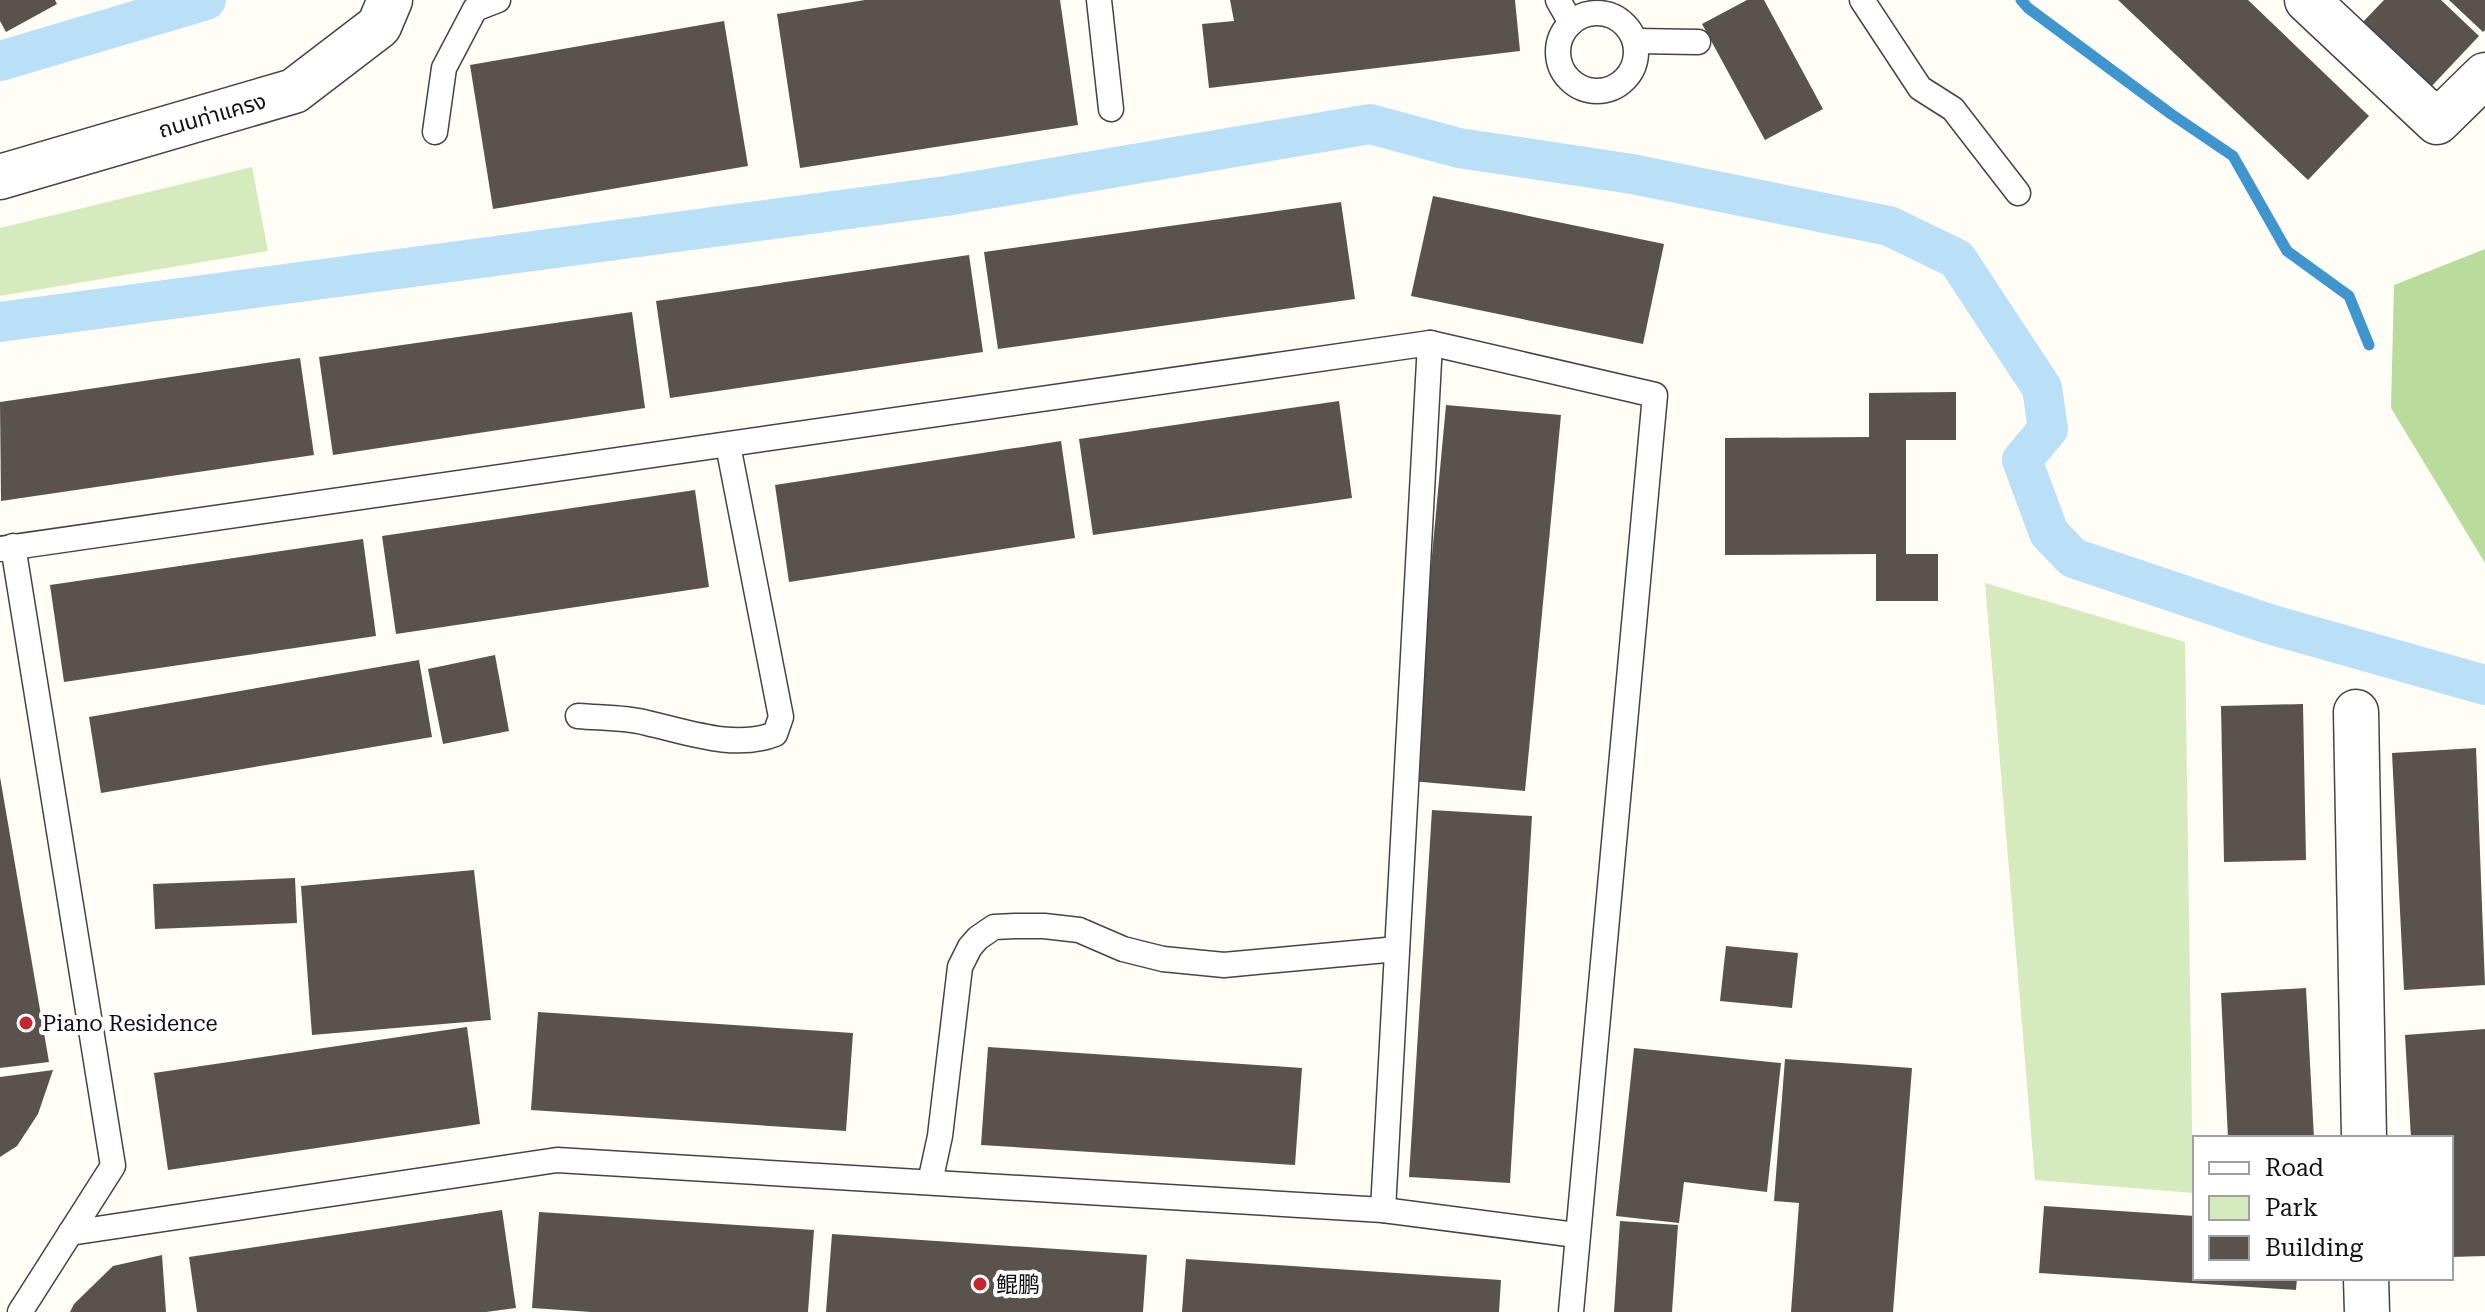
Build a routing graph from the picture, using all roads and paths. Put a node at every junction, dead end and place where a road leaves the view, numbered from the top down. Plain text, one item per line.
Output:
1 (390, 0) edge
2 (498, 0) edge
3 (1099, 0) edge
4 (1558, 0) edge
5 (1862, 0) edge
6 (2307, 0) edge
7 (1626, 10) edge
8 (1584, 12) edge
9 (1635, 41) junction
10 (1698, 42) dead end
11 (2485, 75) edge
12 (1111, 109) dead end
13 (435, 132) dead end
14 (0, 177) edge
15 (2018, 193) dead end
16 (1430, 343) junction
17 (728, 445) junction
18 (6, 548) edge
19 (2356, 712) dead end
20 (578, 716) dead end
21 (1397, 949) junction
22 (2364, 1136) edge
23 (930, 1182) junction
24 (1383, 1210) junction
25 (70, 1233) junction
26 (1576, 1235) junction
27 (2366, 1280) edge
28 (20, 1312) edge
29 (1571, 1312) edge
30 (2367, 1312) edge

1 - 14 street, ถนนท่าแครง
2 - 13 lane
3 - 12 lane
4 - 8 lane
5 - 15 lane
6 - 11 street
7 - 8 lane
7 - 9 lane
8 - 9 lane
9 - 10 lane
16 - 17 lane
16 - 21 lane
16 - 26 lane
17 - 18 lane
17 - 20 lane
18 - 25 lane
19 - 22 street
21 - 23 lane
21 - 24 lane
23 - 24 lane
23 - 25 lane
24 - 26 lane
25 - 28 lane
26 - 29 lane
27 - 30 street

